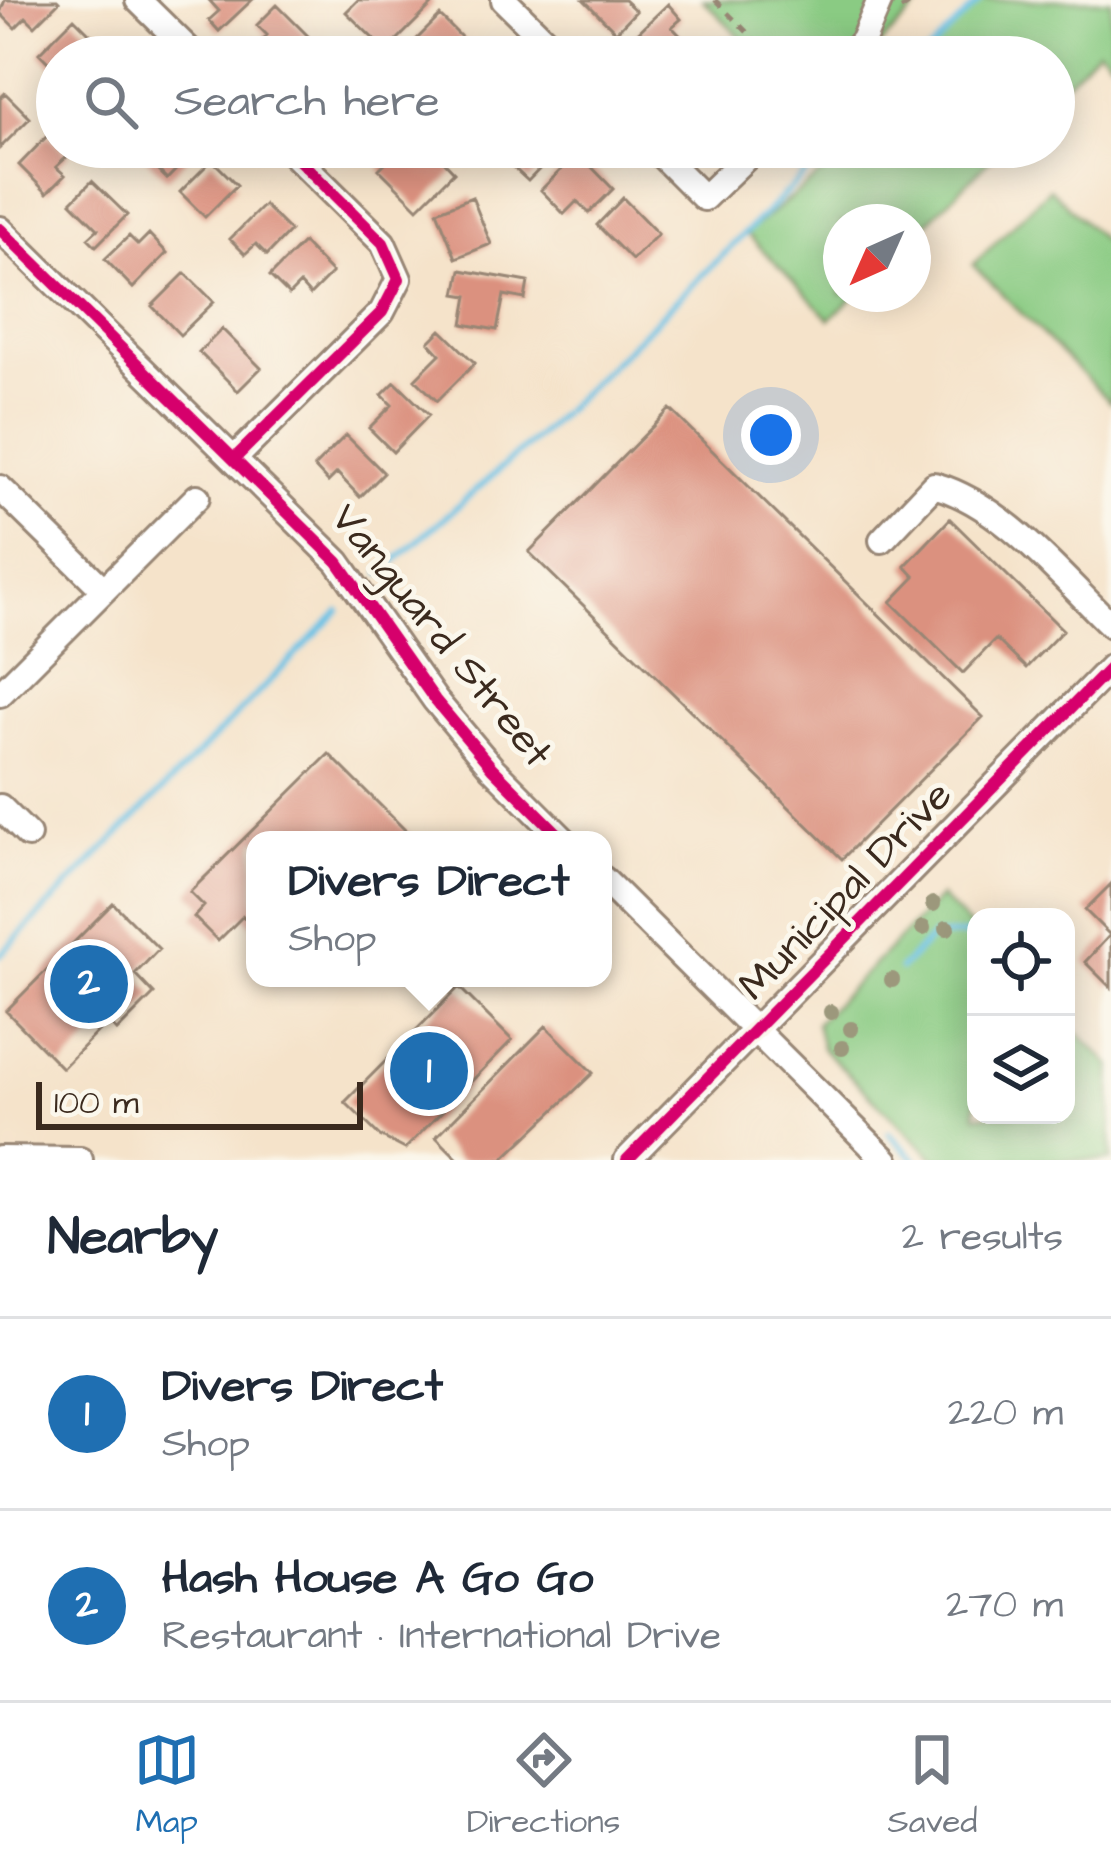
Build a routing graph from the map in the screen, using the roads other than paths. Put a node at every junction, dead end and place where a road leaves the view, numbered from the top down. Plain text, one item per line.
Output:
1 (138, 0) edge
2 (504, 0) edge
3 (889, 5) edge
4 (175, 36) edge
5 (541, 36) edge
6 (866, 36) edge
7 (307, 168) edge
8 (674, 168) edge
9 (735, 168) edge
10 (0, 229) edge
11 (234, 459) junction
12 (0, 488) edge
13 (196, 497) dead end
14 (882, 540) dead end
15 (104, 590) junction
16 (1111, 626) edge
17 (1111, 667) edge
18 (0, 694) edge
19 (0, 807) edge
20 (555, 831) edge
21 (28, 835) dead end
22 (612, 888) edge
23 (756, 1030) junction
24 (0, 1159) edge
25 (80, 1160) edge
26 (627, 1160) edge
27 (886, 1160) edge

1 - 4 street
2 - 5 street
3 - 6 street
7 - 11 street
8 - 9 street
10 - 11 street, Vanguard Street
11 - 20 street, Vanguard Street
12 - 15 street
13 - 15 street
14 - 16 street
15 - 18 street
17 - 23 street, Municipal Drive
19 - 21 street
22 - 23 street
23 - 26 street, Municipal Drive
23 - 27 street
24 - 25 street

